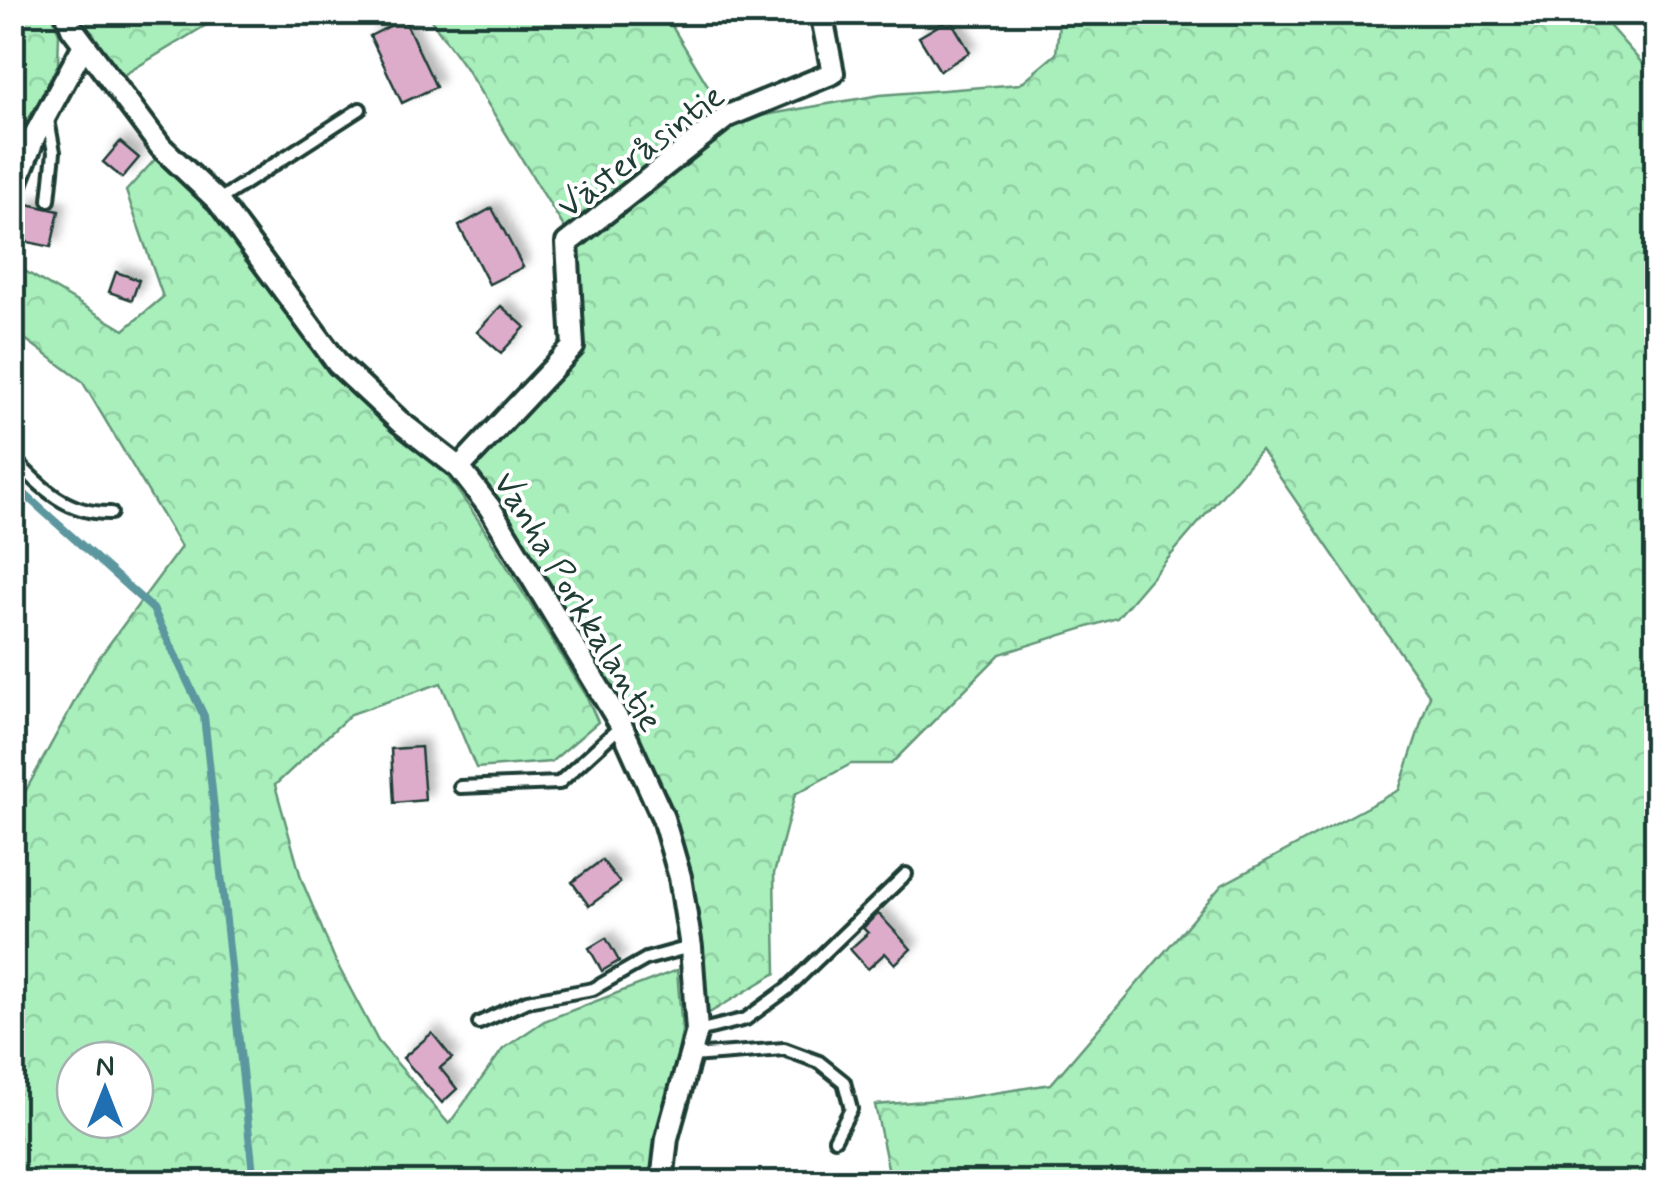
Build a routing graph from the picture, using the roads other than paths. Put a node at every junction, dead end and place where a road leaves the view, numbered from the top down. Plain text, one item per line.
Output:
1 (66, 12) edge
2 (821, 12) edge
3 (84, 45) junction
4 (360, 109) dead end
5 (46, 114) junction
6 (12, 194) edge
7 (50, 200) dead end
8 (218, 201) junction
9 (12, 457) edge
10 (459, 468) junction
11 (110, 513) dead end
12 (621, 725) junction
13 (460, 787) dead end
14 (906, 874) dead end
15 (692, 947) junction
16 (479, 1023) dead end
17 (697, 1031) junction
18 (690, 1056) junction
19 (835, 1139) dead end
20 (662, 1182) edge

1 - 3 street, Vanha Porkkalantie
2 - 10 street, Västeråsintie
3 - 5 street
3 - 8 street, Vanha Porkkalantie
4 - 8 lane
5 - 6 street
5 - 7 lane
8 - 10 street, Vanha Porkkalantie
9 - 11 lane
10 - 12 street, Vanha Porkkalantie
12 - 13 lane
12 - 15 street, Vanha Porkkalantie
14 - 17 lane
15 - 16 lane
15 - 17 street, Vanha Porkkalantie
17 - 18 street, Vanha Porkkalantie
18 - 19 lane
18 - 20 street, Vanha Porkkalantie

